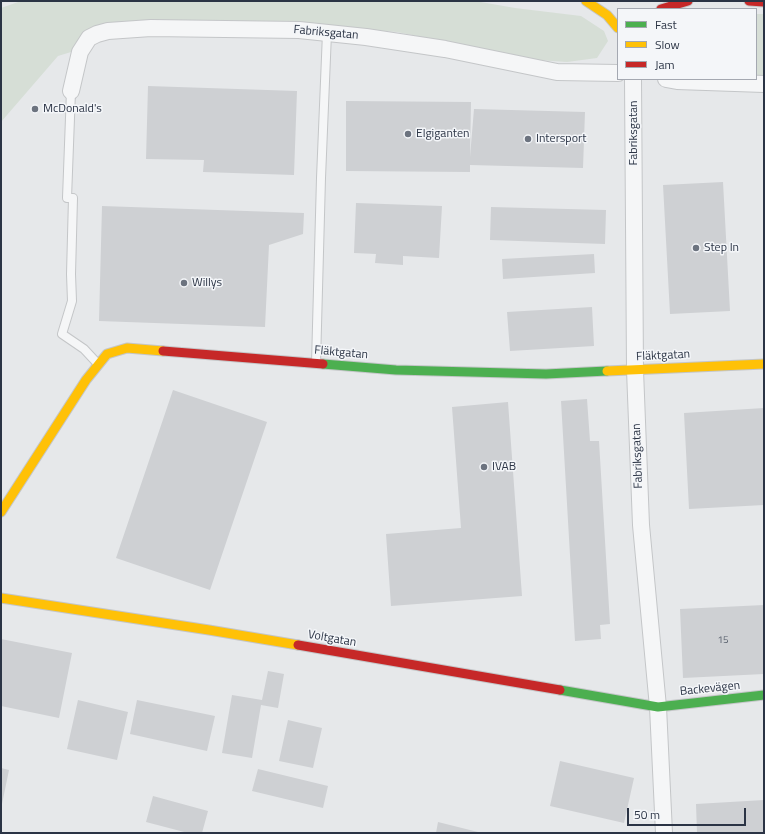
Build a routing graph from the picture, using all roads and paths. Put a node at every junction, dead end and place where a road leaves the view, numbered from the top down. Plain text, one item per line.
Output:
1 (586, 1) edge
2 (688, 1) edge
3 (749, 1) edge
4 (764, 2) edge
5 (664, 8) edge
6 (617, 27) edge
7 (327, 33) junction
8 (617, 73) edge
9 (633, 80) edge
10 (672, 80) edge
11 (764, 84) edge
12 (71, 91) joint
13 (316, 363) junction
14 (764, 364) edge
15 (99, 365) junction
16 (635, 370) junction
17 (1, 512) edge
18 (1, 598) edge
19 (764, 695) edge
20 (658, 706) junction
21 (664, 833) edge

1 - 6 street
2 - 5 street
3 - 4 street
7 - 8 street, Fabriksgatan
7 - 12 street, Fabriksgatan
7 - 13 lane
9 - 16 street, Fabriksgatan
10 - 11 street
12 - 15 lane
13 - 15 street, Fläktgatan
13 - 16 street, Fläktgatan
14 - 16 street, Fläktgatan
15 - 17 street, Fläktgatan
16 - 20 street, Fabriksgatan
18 - 20 street, Voltgatan
19 - 20 street, Backevägen
20 - 21 street, Fabriksgatan

